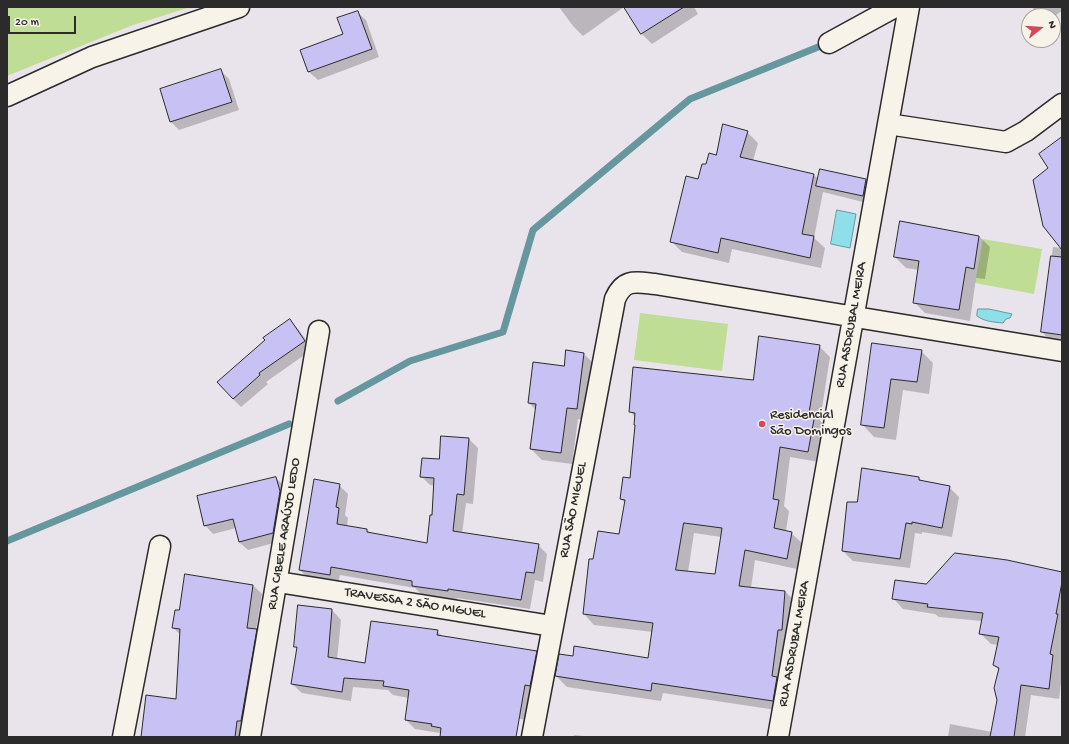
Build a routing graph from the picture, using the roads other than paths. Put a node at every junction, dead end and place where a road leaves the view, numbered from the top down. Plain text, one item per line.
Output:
1 (239, 7) edge
2 (895, 7) edge
3 (909, 7) edge
4 (829, 43) dead end
5 (7, 96) edge
6 (1062, 104) edge
7 (888, 124) junction
8 (854, 316) junction
9 (319, 331) dead end
10 (1062, 352) edge
11 (160, 546) dead end
12 (278, 582) junction
13 (552, 626) junction
14 (123, 737) edge
15 (250, 737) edge
16 (532, 737) edge
17 (778, 737) edge

1 - 5 street
2 - 4 street
3 - 7 street, RUA ASDRUBAL MEIRA
6 - 7 street
7 - 8 street, RUA ASDRUBAL MEIRA
8 - 10 street
8 - 13 street, RUA SÃO MIGUEL
8 - 17 street, RUA ASDRUBAL MEIRA
9 - 12 street, RUA CIBELE ARAÚJO LEDO
11 - 14 street
12 - 13 street, TRAVESSA 2 SÃO MIGUEL
12 - 15 street, RUA CIBELE ARAÚJO LEDO
13 - 16 street, RUA SÃO MIGUEL

